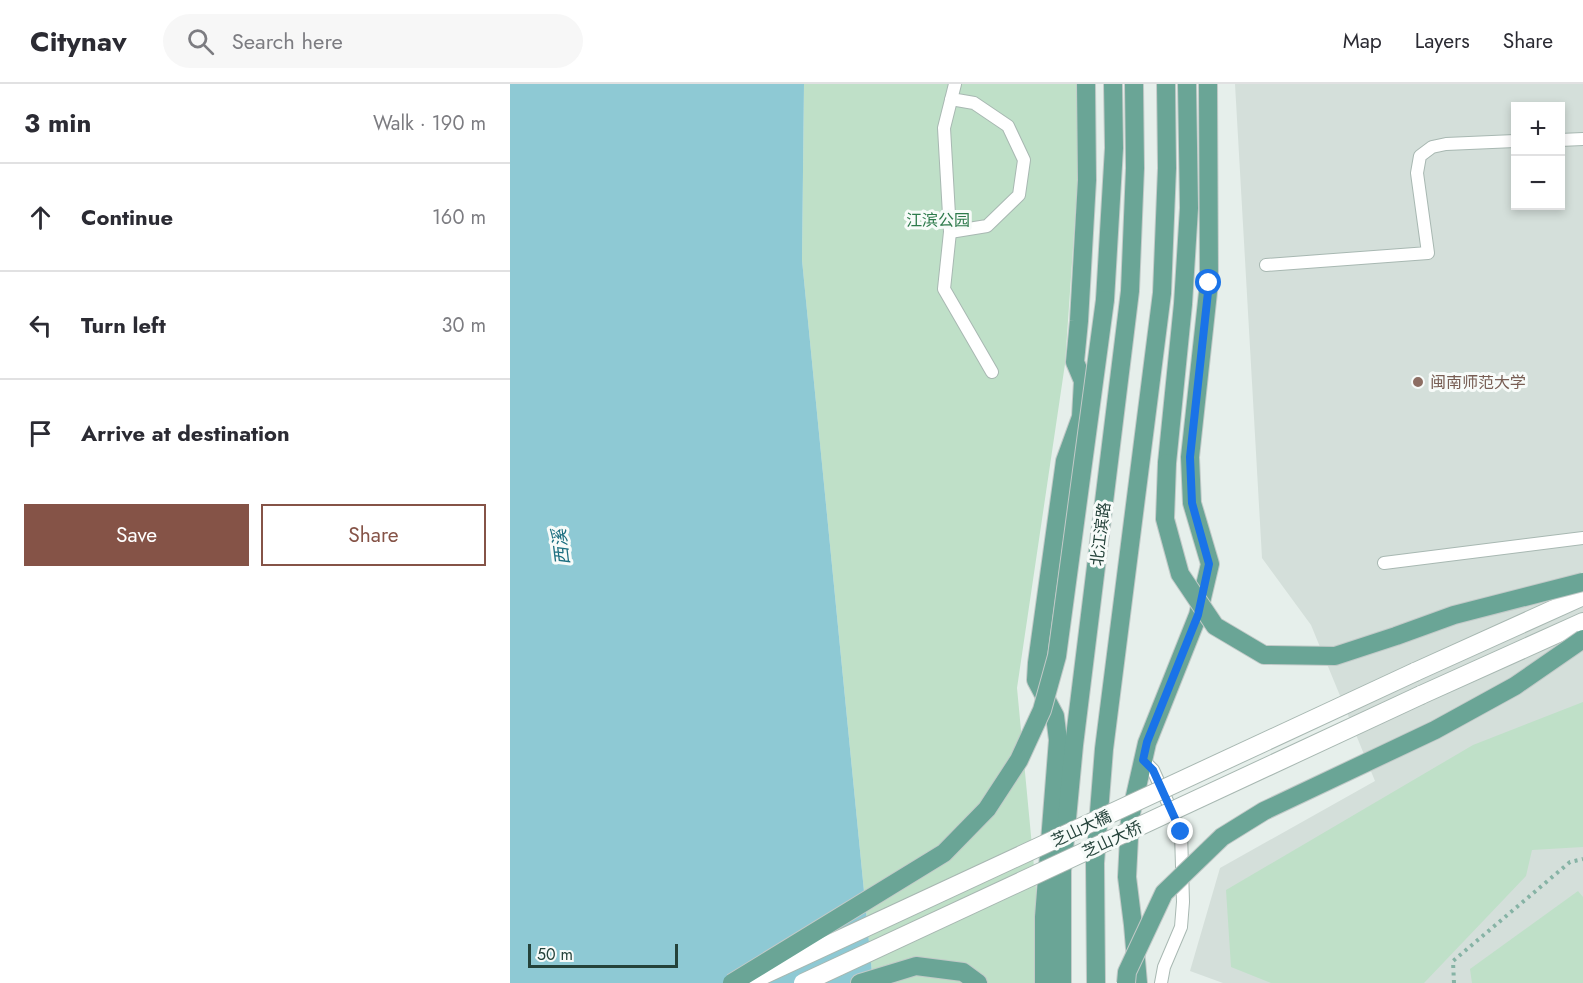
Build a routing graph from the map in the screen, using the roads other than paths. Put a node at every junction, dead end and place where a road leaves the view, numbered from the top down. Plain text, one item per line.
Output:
1 (955, 84) edge
2 (1086, 84) edge
3 (1113, 84) edge
4 (1134, 84) edge
5 (1166, 84) edge
6 (1187, 84) edge
7 (1208, 84) edge
8 (951, 99) junction
9 (1583, 139) edge
10 (1565, 140) edge
11 (1511, 141) edge
12 (950, 232) junction
13 (1266, 265) dead end
14 (992, 372) dead end
15 (1583, 538) edge
16 (1384, 563) dead end
17 (1583, 582) edge
18 (1583, 596) edge
19 (1583, 622) edge
20 (1583, 639) edge
21 (1143, 760) junction
22 (732, 983) edge
23 (746, 983) edge
24 (803, 983) edge
25 (860, 983) edge
26 (978, 983) edge
27 (1044, 983) edge
28 (1062, 983) edge
29 (1096, 983) edge
30 (1126, 983) edge
31 (1138, 983) edge
32 (1161, 983) edge

1 - 8 lane
2 - 27 main road
3 - 22 main road, bridge
4 - 28 main road, 北江滨路
5 - 29 main road, 北江滨路
6 - 17 main road, bridge
7 - 21 main road
8 - 12 lane
8 - 12 lane
9 - 10 lane
11 - 13 lane
12 - 14 lane
15 - 16 lane
18 - 23 street, 芝山大橋, bridge
19 - 24 street, 芝山大桥, bridge
20 - 30 main road, bridge
21 - 31 main road
21 - 32 lane
25 - 26 main road

